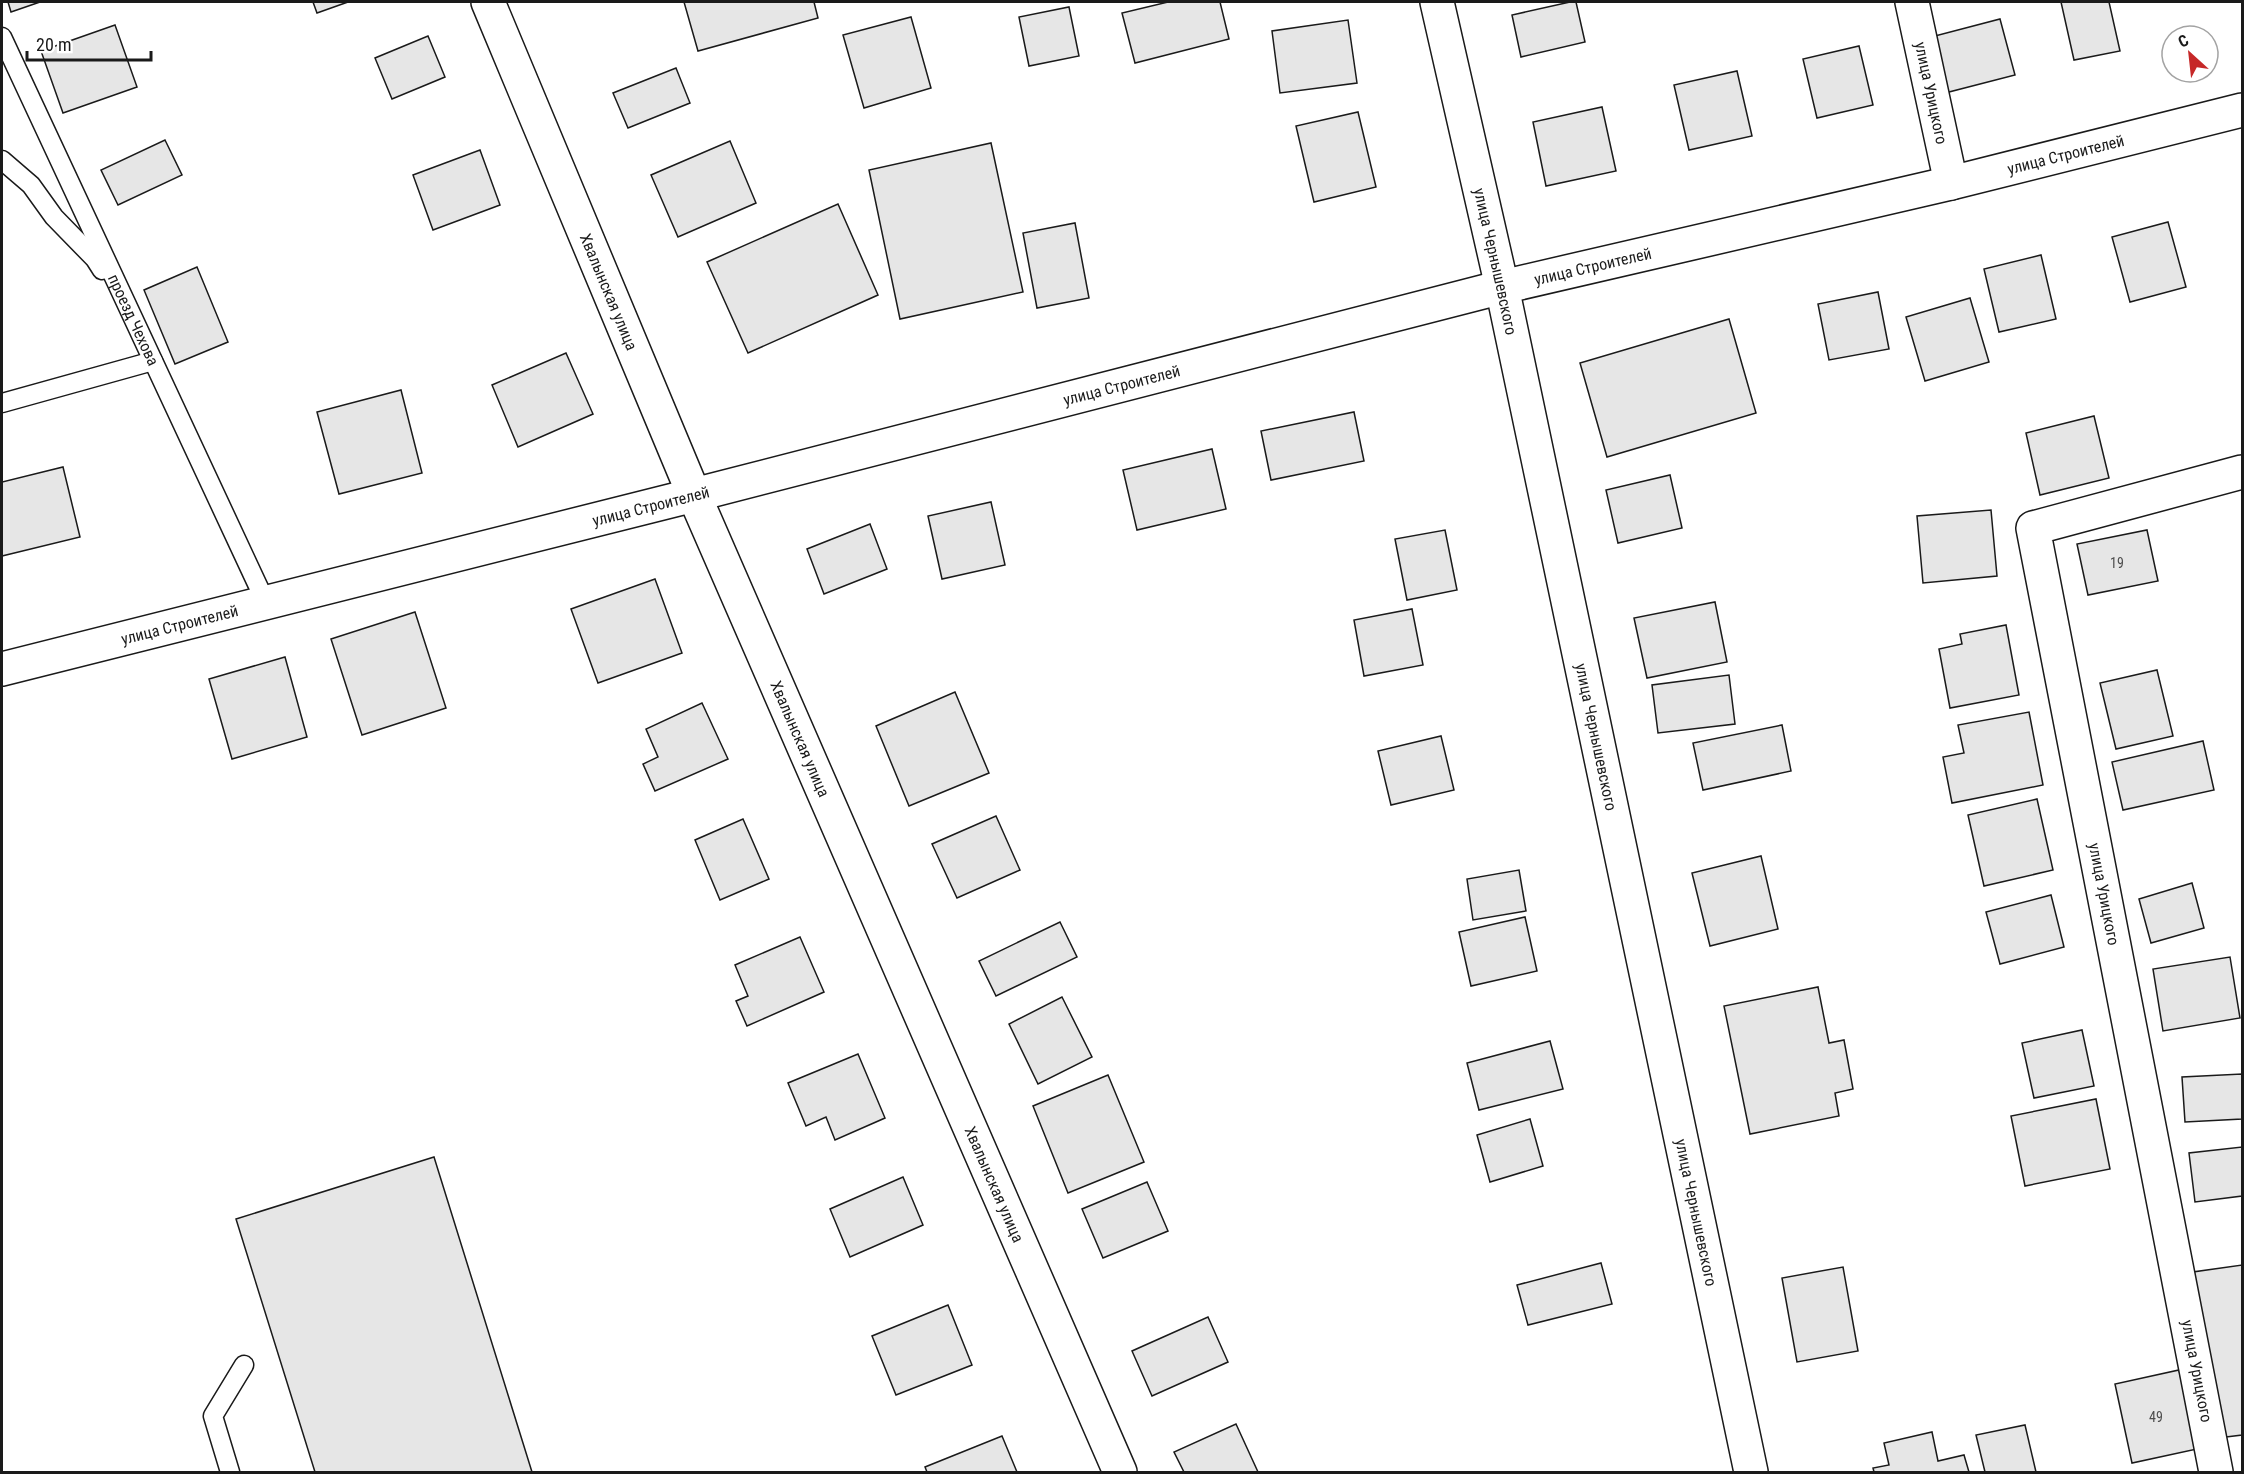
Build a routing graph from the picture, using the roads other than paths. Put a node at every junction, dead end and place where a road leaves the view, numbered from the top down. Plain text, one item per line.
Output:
1 (488, 2) edge
2 (1437, 2) edge
3 (1912, 2) edge
4 (2, 37) edge
5 (2242, 110) edge
6 (2, 160) edge
7 (1951, 183) junction
8 (1502, 287) junction
9 (133, 319) junction
10 (153, 361) junction
11 (2, 403) edge
12 (2242, 472) edge
13 (694, 495) junction
14 (266, 603) junction
15 (2, 669) edge
16 (244, 1365) dead end
17 (230, 1473) edge
18 (1120, 1473) edge
19 (1751, 1473) edge
20 (2216, 1473) edge

1 - 13 street, Хвалынская улица
2 - 8 street, улица Чернышевского
3 - 7 street, улица Урицкого
4 - 9 lane, проезд Чехова
5 - 7 street, улица Строителей
6 - 9 lane
7 - 8 street, улица Строителей
8 - 13 street, улица Строителей
8 - 19 street, улица Чернышевского
9 - 10 lane, проезд Чехова
10 - 11 lane
10 - 14 lane, проезд Чехова
12 - 20 street, улица Урицкого
13 - 14 street, улица Строителей
13 - 18 street, Хвалынская улица
14 - 15 street, улица Строителей
16 - 17 lane

